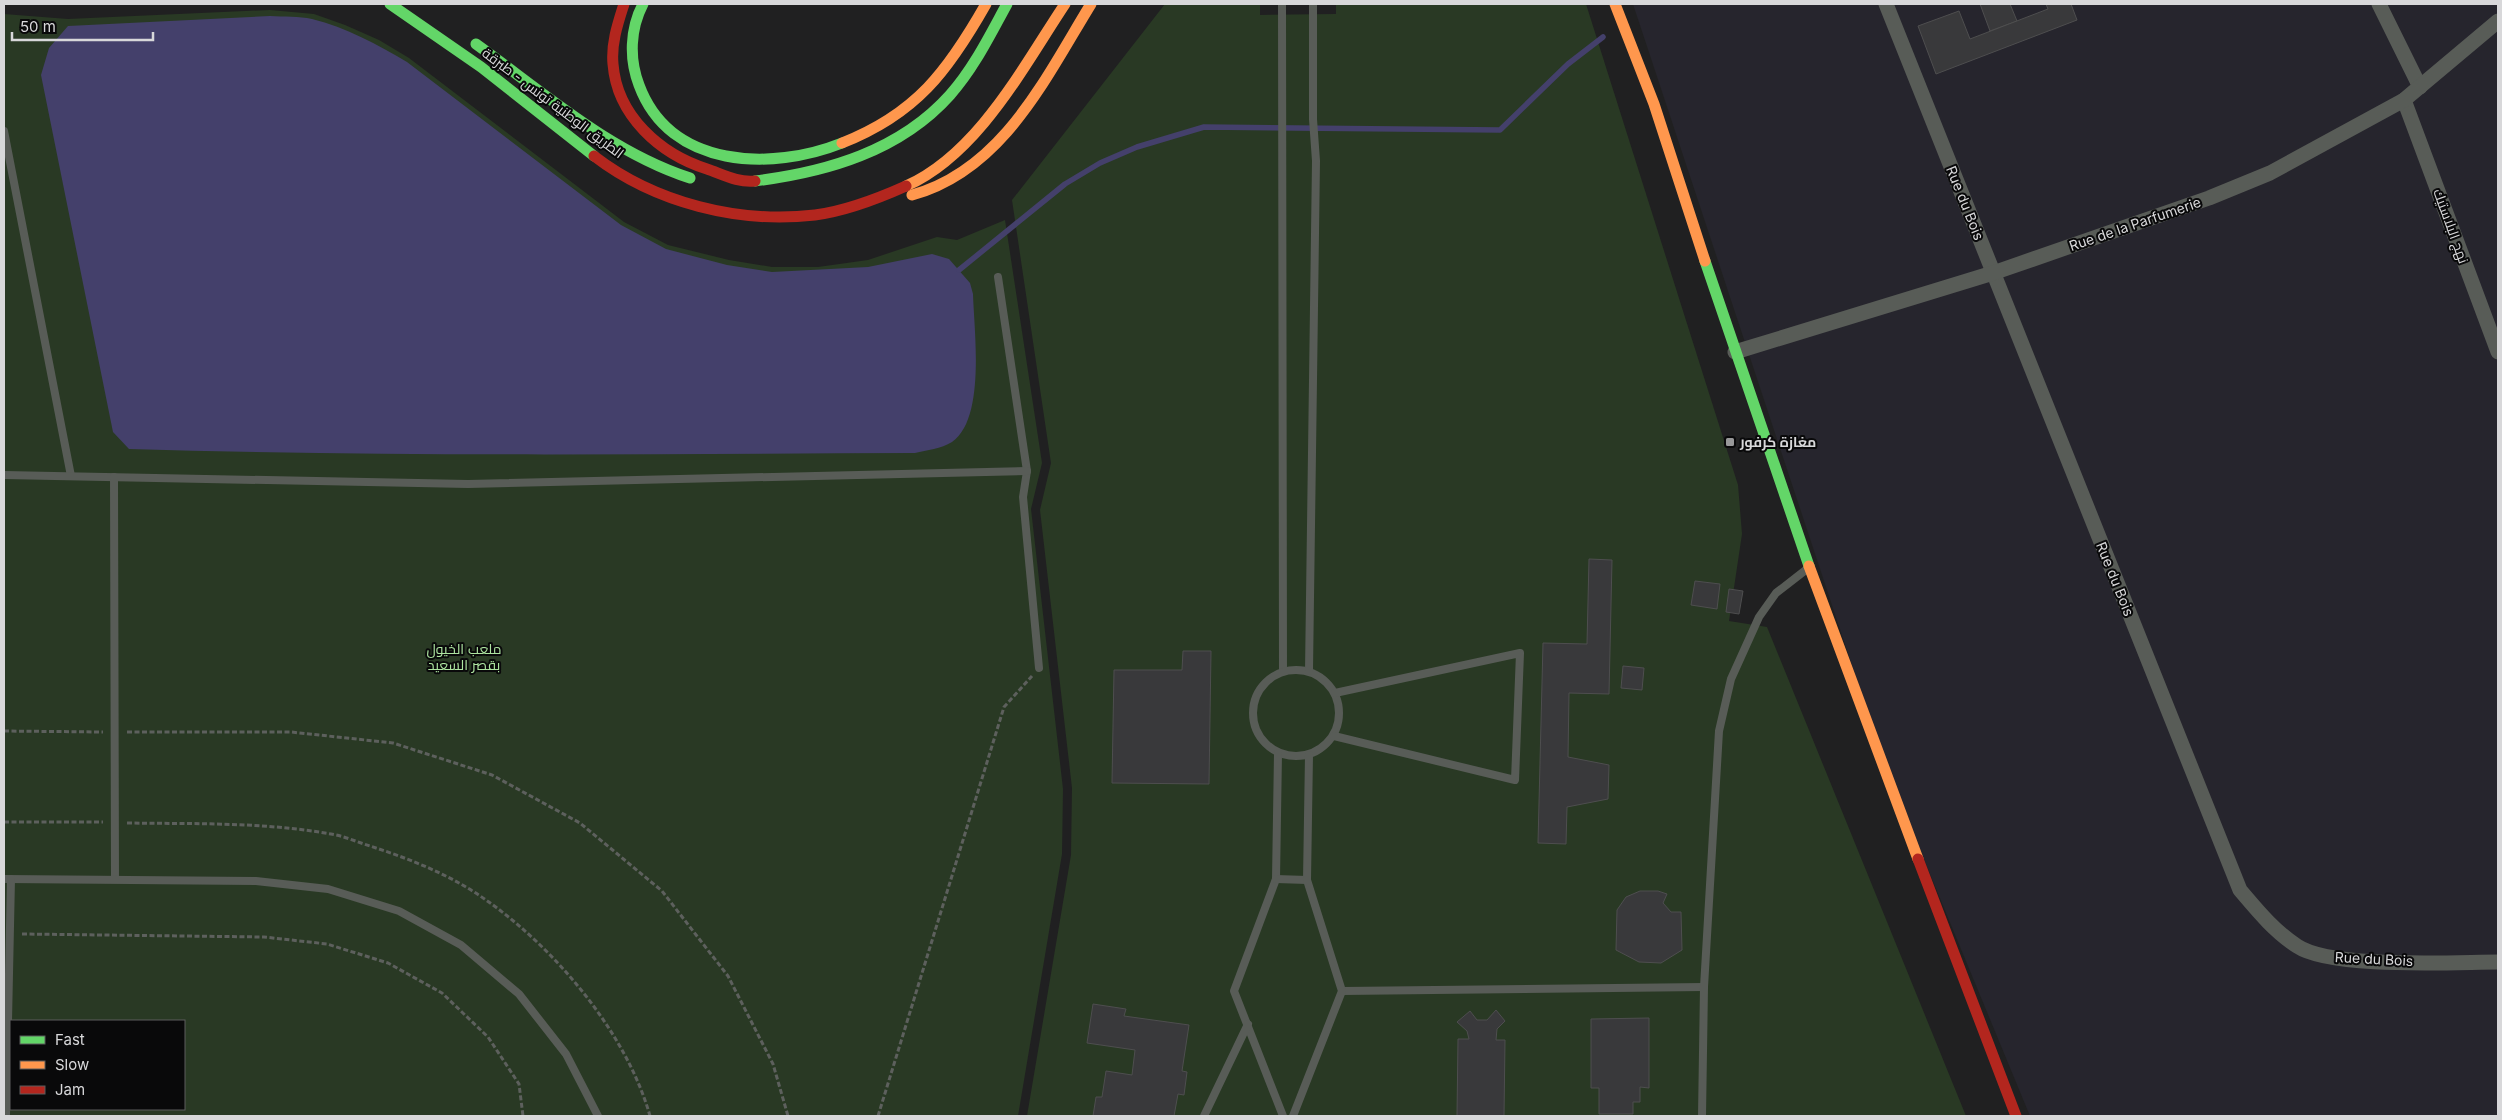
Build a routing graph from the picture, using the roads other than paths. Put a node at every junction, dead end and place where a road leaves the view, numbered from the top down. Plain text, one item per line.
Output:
1 (390, 4) edge
2 (408, 4) edge
3 (624, 4) edge
4 (643, 4) edge
5 (986, 4) edge
6 (1007, 4) edge
7 (1065, 4) edge
8 (1092, 4) edge
9 (1282, 4) edge
10 (1313, 4) edge
11 (1615, 4) edge
12 (1624, 4) edge
13 (1886, 4) edge
14 (2378, 4) edge
15 (425, 13) dead end
16 (2498, 21) edge
17 (1621, 22) junction
18 (464, 36) dead end
19 (2420, 87) junction
20 (2404, 100) junction
21 (4, 131) edge
22 (746, 182) junction
23 (875, 200) junction
24 (1993, 273) junction
25 (998, 277) dead end
26 (1735, 352) junction
27 (2498, 352) edge
28 (1027, 471) junction
29 (4, 475) edge
30 (71, 476) junction
31 (114, 477) junction
32 (1809, 568) junction
33 (1039, 668) road end
34 (1283, 671) junction
35 (1309, 671) junction
36 (1336, 693) junction
37 (1334, 736) junction
38 (1278, 753) junction
39 (1309, 755) junction
40 (8, 879) edge
41 (115, 879) junction
42 (1276, 879) junction
43 (1307, 880) junction
44 (2498, 962) edge
45 (1704, 987) junction
46 (1342, 991) junction
47 (1248, 1024) junction
48 (6, 1116) edge
49 (598, 1116) edge
50 (1204, 1116) edge
51 (1283, 1116) edge
52 (1293, 1116) edge
53 (1702, 1116) edge
54 (2016, 1116) edge

1 - 23 main road, الطريق الوطنية تونس - طبرقة
2 - 15 main road
3 - 22 main road
4 - 5 main road
6 - 22 main road
7 - 23 main road, الطريق الوطنية تونس - طبرقة
8 - 23 main road
9 - 34 lane
10 - 35 lane
11 - 17 main road
12 - 17 main road
13 - 24 street, Rue du Bois
14 - 19 street
16 - 19 street, Rue de la Parfumerie
17 - 26 main road
18 - 22 main road
19 - 20 street, Rue de la Parfumerie
20 - 24 street, Rue de la Parfumerie
20 - 27 street, نهج البلاستيك
21 - 30 lane
24 - 26 street, Rue de la Parfumerie
24 - 44 street, Rue du Bois
25 - 28 lane
26 - 32 main road
28 - 31 lane
28 - 33 lane
29 - 30 lane
30 - 31 lane
31 - 41 lane
32 - 45 lane
32 - 54 main road
34 - 35 lane
34 - 38 lane
35 - 36 lane
36 - 37 lane
36 - 37 lane
37 - 39 lane
38 - 39 lane
38 - 42 lane
39 - 43 lane
40 - 41 lane
40 - 48 lane
41 - 49 lane
42 - 43 lane
42 - 47 lane
43 - 46 lane
45 - 46 lane
45 - 53 lane
46 - 52 lane
47 - 50 lane
47 - 51 lane

